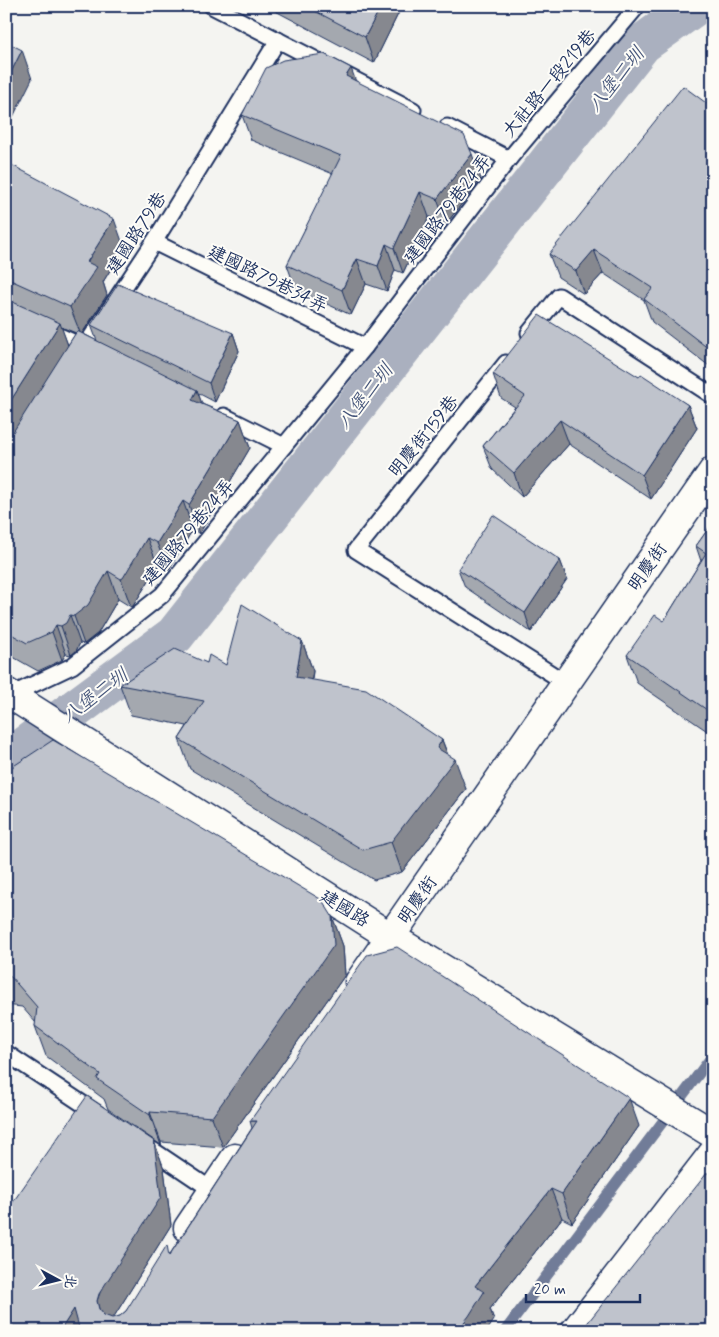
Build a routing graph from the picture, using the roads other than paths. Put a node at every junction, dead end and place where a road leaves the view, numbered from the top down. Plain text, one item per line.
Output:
1 (212, 6) edge
2 (636, 6) edge
3 (278, 40) junction
4 (509, 160) junction
5 (154, 242) junction
6 (32, 324) edge
7 (84, 347) junction
8 (365, 347) junction
9 (102, 355) edge
10 (74, 363) edge
11 (713, 396) edge
12 (215, 412) edge
13 (284, 446) junction
14 (713, 471) edge
15 (566, 683) junction
16 (9, 693) edge
17 (391, 937) junction
18 (345, 1002) edge
19 (6, 1053) edge
20 (113, 1124) edge
21 (713, 1134) edge
22 (130, 1135) edge
23 (247, 1141) edge
24 (713, 1153) edge
25 (212, 1190) junction
26 (175, 1248) edge
27 (574, 1331) edge

1 - 3 lane
2 - 4 lane, 大社路一段219巷
3 - 4 lane
3 - 5 lane, 建國路79巷
4 - 8 lane, 建國路79巷24弄
5 - 7 lane, 建國路79巷
5 - 8 lane, 建國路79巷34弄
6 - 7 lane
7 - 9 lane
7 - 10 lane, 建國路79巷
8 - 13 lane, 建國路79巷24弄
11 - 15 lane, 明慶街159巷
12 - 13 lane
13 - 16 lane, 建國路79巷24弄
14 - 15 street, 明慶街
15 - 17 street, 明慶街
16 - 17 street, 建國路
17 - 18 street, 明慶街
17 - 21 street, 建國路
19 - 20 lane
22 - 25 lane
23 - 25 street
24 - 27 street
25 - 26 street

